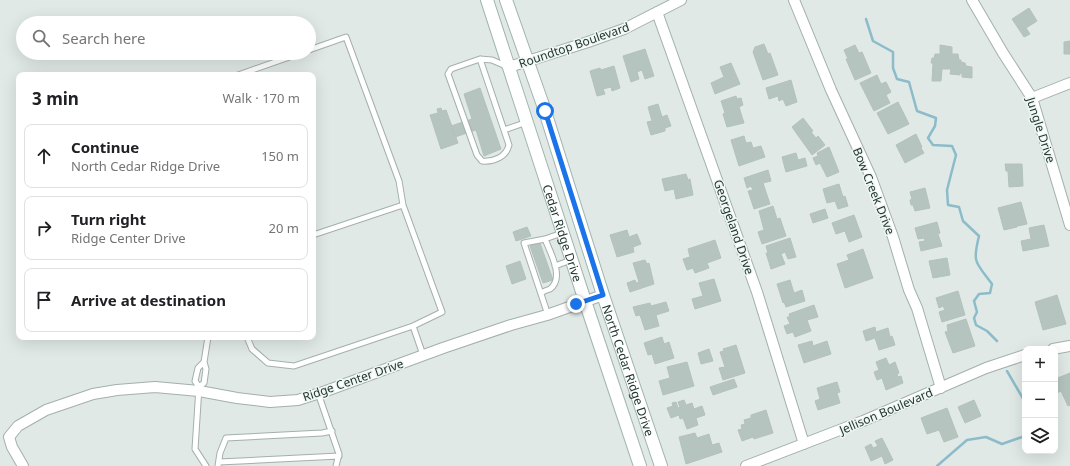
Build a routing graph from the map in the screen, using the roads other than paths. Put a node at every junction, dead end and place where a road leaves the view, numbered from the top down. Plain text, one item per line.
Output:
1 (487, 0) edge
2 (506, 0) edge
3 (681, 0) edge
4 (794, 0) edge
5 (972, 0) edge
6 (657, 12) junction
7 (316, 48) edge
8 (480, 59) junction
9 (281, 60) edge
10 (527, 61) junction
11 (509, 67) junction
12 (247, 72) edge
13 (1070, 83) edge
14 (1032, 98) junction
15 (527, 122) junction
16 (504, 130) junction
17 (403, 206) junction
18 (1070, 226) edge
19 (563, 233) junction
20 (316, 234) edge
21 (545, 238) junction
22 (572, 260) junction
23 (555, 266) junction
24 (541, 293) junction
25 (603, 295) junction
26 (585, 301) junction
27 (548, 315) junction
28 (413, 326) junction
29 (208, 340) edge
30 (248, 340) edge
31 (1070, 346) edge
32 (1058, 348) edge
33 (423, 355) junction
34 (1022, 356) edge
35 (204, 362) junction
36 (941, 388) junction
37 (199, 389) junction
38 (318, 393) junction
39 (332, 431) junction
40 (804, 444) junction
41 (339, 456) junction
42 (219, 464) edge
43 (23, 466) edge
44 (206, 466) edge
45 (336, 466) edge
46 (640, 466) edge
47 (661, 466) edge
48 (746, 466) edge

1 - 11 main road, Cedar Ridge Drive
2 - 10 main road, North Cedar Ridge Drive
3 - 6 street, Roundtop Boulevard
4 - 36 street, Bow Creek Drive
5 - 14 street, Jungle Drive
6 - 10 street, Roundtop Boulevard
6 - 40 street, Georgeland Drive
7 - 17 lane
8 - 11 lane
8 - 16 lane
8 - 16 lane
9 - 12 lane
10 - 11 street, Roundtop Boulevard
10 - 25 main road, North Cedar Ridge Drive
11 - 15 main road, Cedar Ridge Drive
13 - 14 street
14 - 18 street, Jungle Drive
15 - 16 lane
15 - 19 main road, Cedar Ridge Drive
17 - 20 lane
17 - 28 lane
19 - 21 lane
19 - 22 main road, Cedar Ridge Drive
21 - 23 lane
21 - 24 lane
22 - 23 lane
22 - 26 main road, Cedar Ridge Drive
23 - 24 lane
24 - 27 lane
25 - 26 street, Ridge Center Drive
25 - 47 main road, North Cedar Ridge Drive
26 - 27 street, Ridge Center Drive
26 - 46 main road, Cedar Ridge Drive
27 - 33 street, Ridge Center Drive
28 - 30 lane
28 - 33 lane
29 - 35 lane
31 - 32 street
33 - 38 street, Ridge Center Drive
34 - 36 street, Jellison Boulevard
35 - 37 lane
35 - 37 lane
36 - 40 street, Jellison Boulevard
37 - 38 street, Ridge Center Drive
37 - 43 street, Ridge Center Drive
37 - 44 lane
38 - 39 lane
39 - 41 lane
39 - 42 lane
40 - 48 street, Jellison Boulevard
41 - 42 lane
41 - 45 lane

